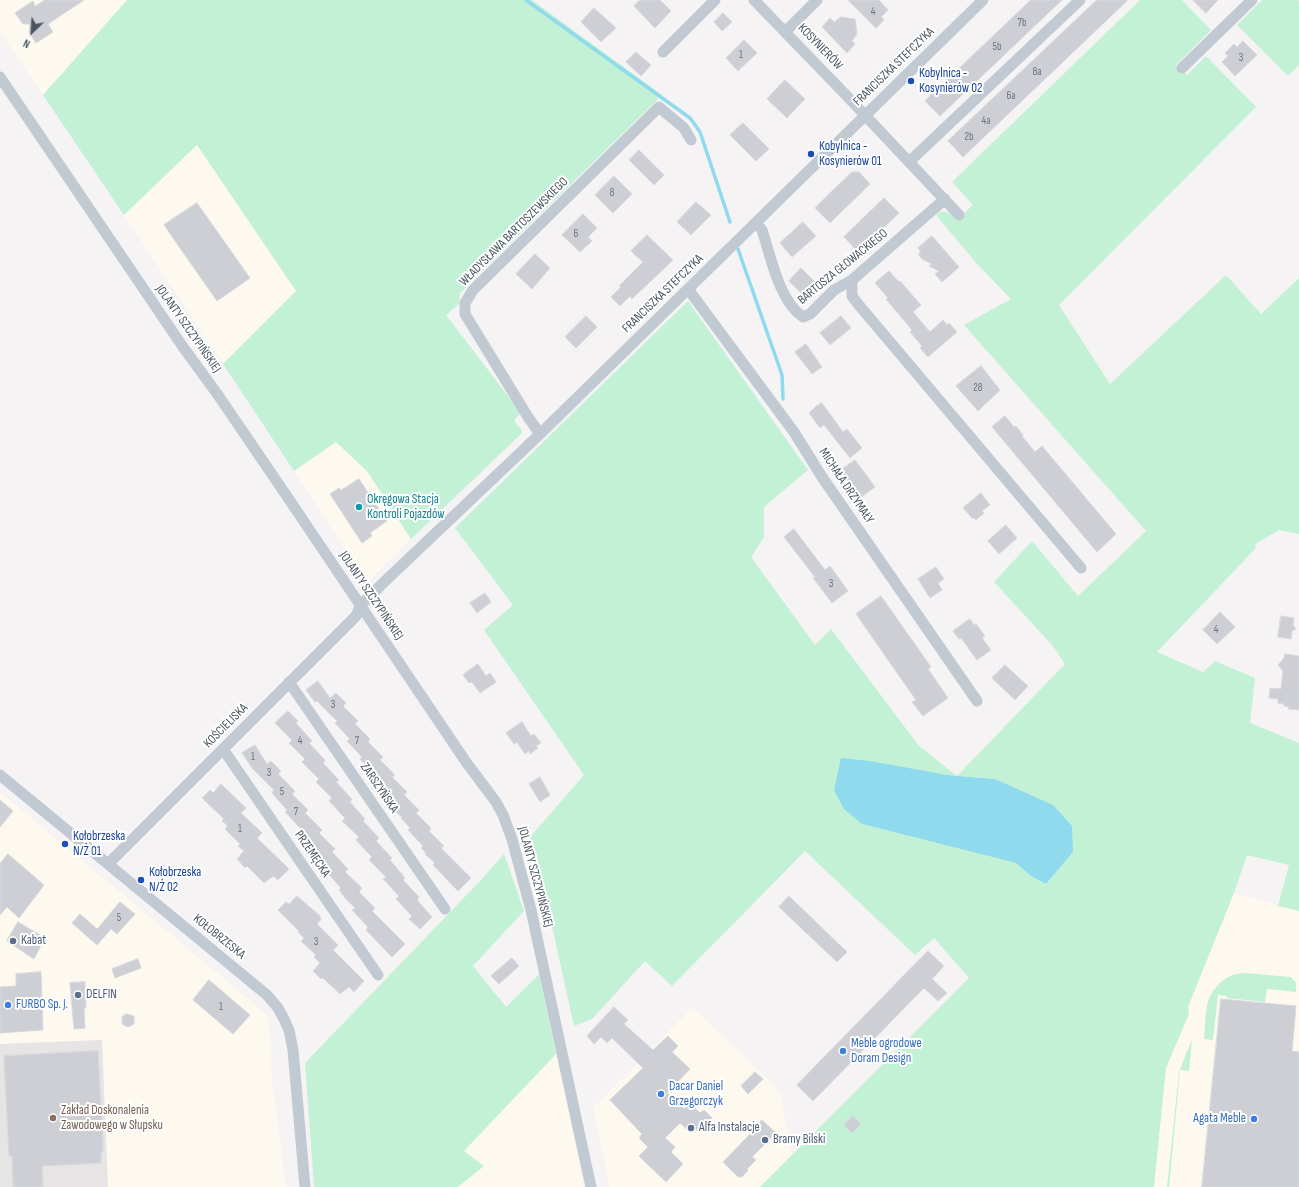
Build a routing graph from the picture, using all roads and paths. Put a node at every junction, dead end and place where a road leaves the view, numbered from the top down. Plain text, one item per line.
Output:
1 (715, 0) edge
2 (754, 0) edge
3 (817, 0) edge
4 (983, 0) edge
5 (1080, 0) edge
6 (1252, 0) edge
7 (786, 31) junction
8 (663, 52) dead end
9 (1182, 68) dead end
10 (0, 77) edge
11 (865, 115) junction
12 (691, 140) dead end
13 (910, 162) junction
14 (945, 199) junction
15 (959, 215) dead end
16 (756, 223) junction
17 (852, 280) junction
18 (688, 290) junction
19 (540, 434) junction
20 (1080, 568) dead end
21 (360, 606) junction
22 (289, 682) junction
23 (977, 701) dead end
24 (223, 749) junction
25 (0, 774) edge
26 (108, 864) junction
27 (445, 909) dead end
28 (378, 975) dead end
29 (305, 1187) edge
30 (591, 1187) edge

1 - 8 street
2 - 7 street, KOSYNIERÓW
3 - 7 street
4 - 11 street, FRANCISZKA STEFCZYKA
5 - 13 street
6 - 9 street
7 - 11 street, KOSYNIERÓW
10 - 21 street, JOLANTY SZCZYPIŃSKIEJ
11 - 13 street
11 - 16 street, FRANCISZKA STEFCZYKA
12 - 19 street, WŁADYSŁAWA BARTOSZEWSKIEGO
13 - 14 street
14 - 15 street
14 - 17 street, BARTOSZA GŁOWACKIEGO
16 - 17 street, BARTOSZA GŁOWACKIEGO
16 - 18 street, FRANCISZKA STEFCZYKA
17 - 20 street
18 - 19 street, FRANCISZKA STEFCZYKA
18 - 23 street, MICHAŁA DRZYMAŁY
19 - 21 street, FRANCISZKA STEFCZYKA
21 - 22 street, KOŚCIELISKA
21 - 30 street, JOLANTY SZCZYPIŃSKIEJ
22 - 24 street, KOŚCIELISKA
22 - 27 street, ZARSZYŃSKA
24 - 26 street, KOŚCIELISKA
24 - 28 street, PRZEMĘCKA
25 - 26 street, KOŁOBRZESKA
26 - 29 street, KOŁOBRZESKA

